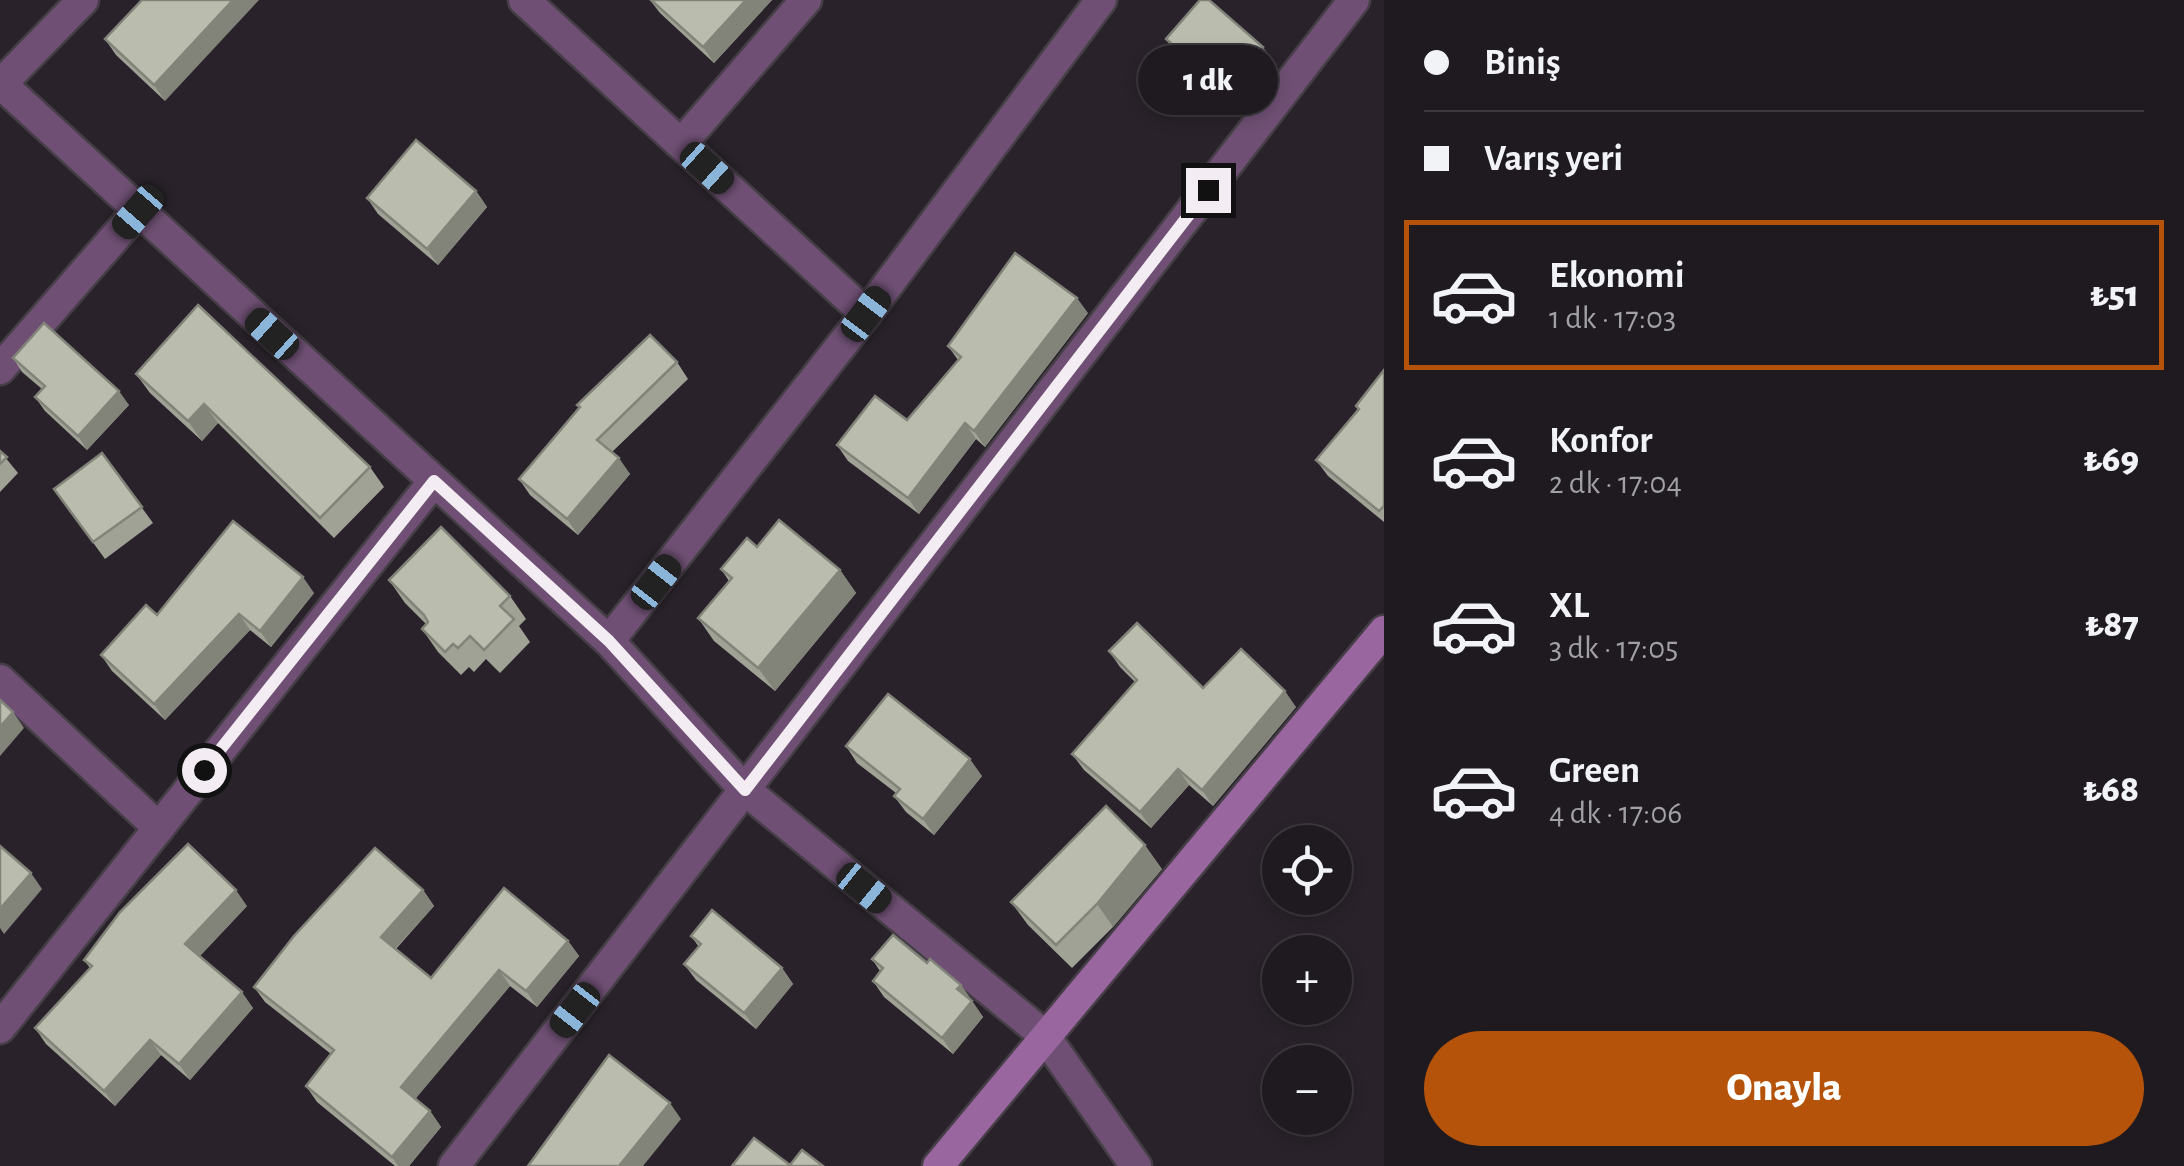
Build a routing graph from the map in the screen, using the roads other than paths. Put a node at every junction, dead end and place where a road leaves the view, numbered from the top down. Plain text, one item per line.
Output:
1 (83, 0) edge
2 (524, 0) edge
3 (806, 0) edge
4 (1100, 0) edge
5 (1354, 0) edge
6 (1, 83) edge
7 (681, 144) junction
8 (138, 212) junction
9 (866, 314) junction
10 (0, 369) edge
11 (434, 481) junction
12 (1384, 631) edge
13 (609, 641) junction
14 (0, 680) edge
15 (745, 790) junction
16 (159, 828) junction
17 (0, 1028) edge
18 (1044, 1035) junction
19 (454, 1166) edge
20 (938, 1166) edge
21 (1136, 1166) edge

1 - 6 street
2 - 7 street
3 - 7 street
4 - 9 street
5 - 15 street
6 - 8 street
7 - 9 street
8 - 10 street
8 - 11 street
9 - 13 street
11 - 13 street
11 - 16 street
12 - 18 street
13 - 15 street
14 - 16 street
15 - 18 street
15 - 19 street
16 - 17 street
18 - 20 street
18 - 21 street

